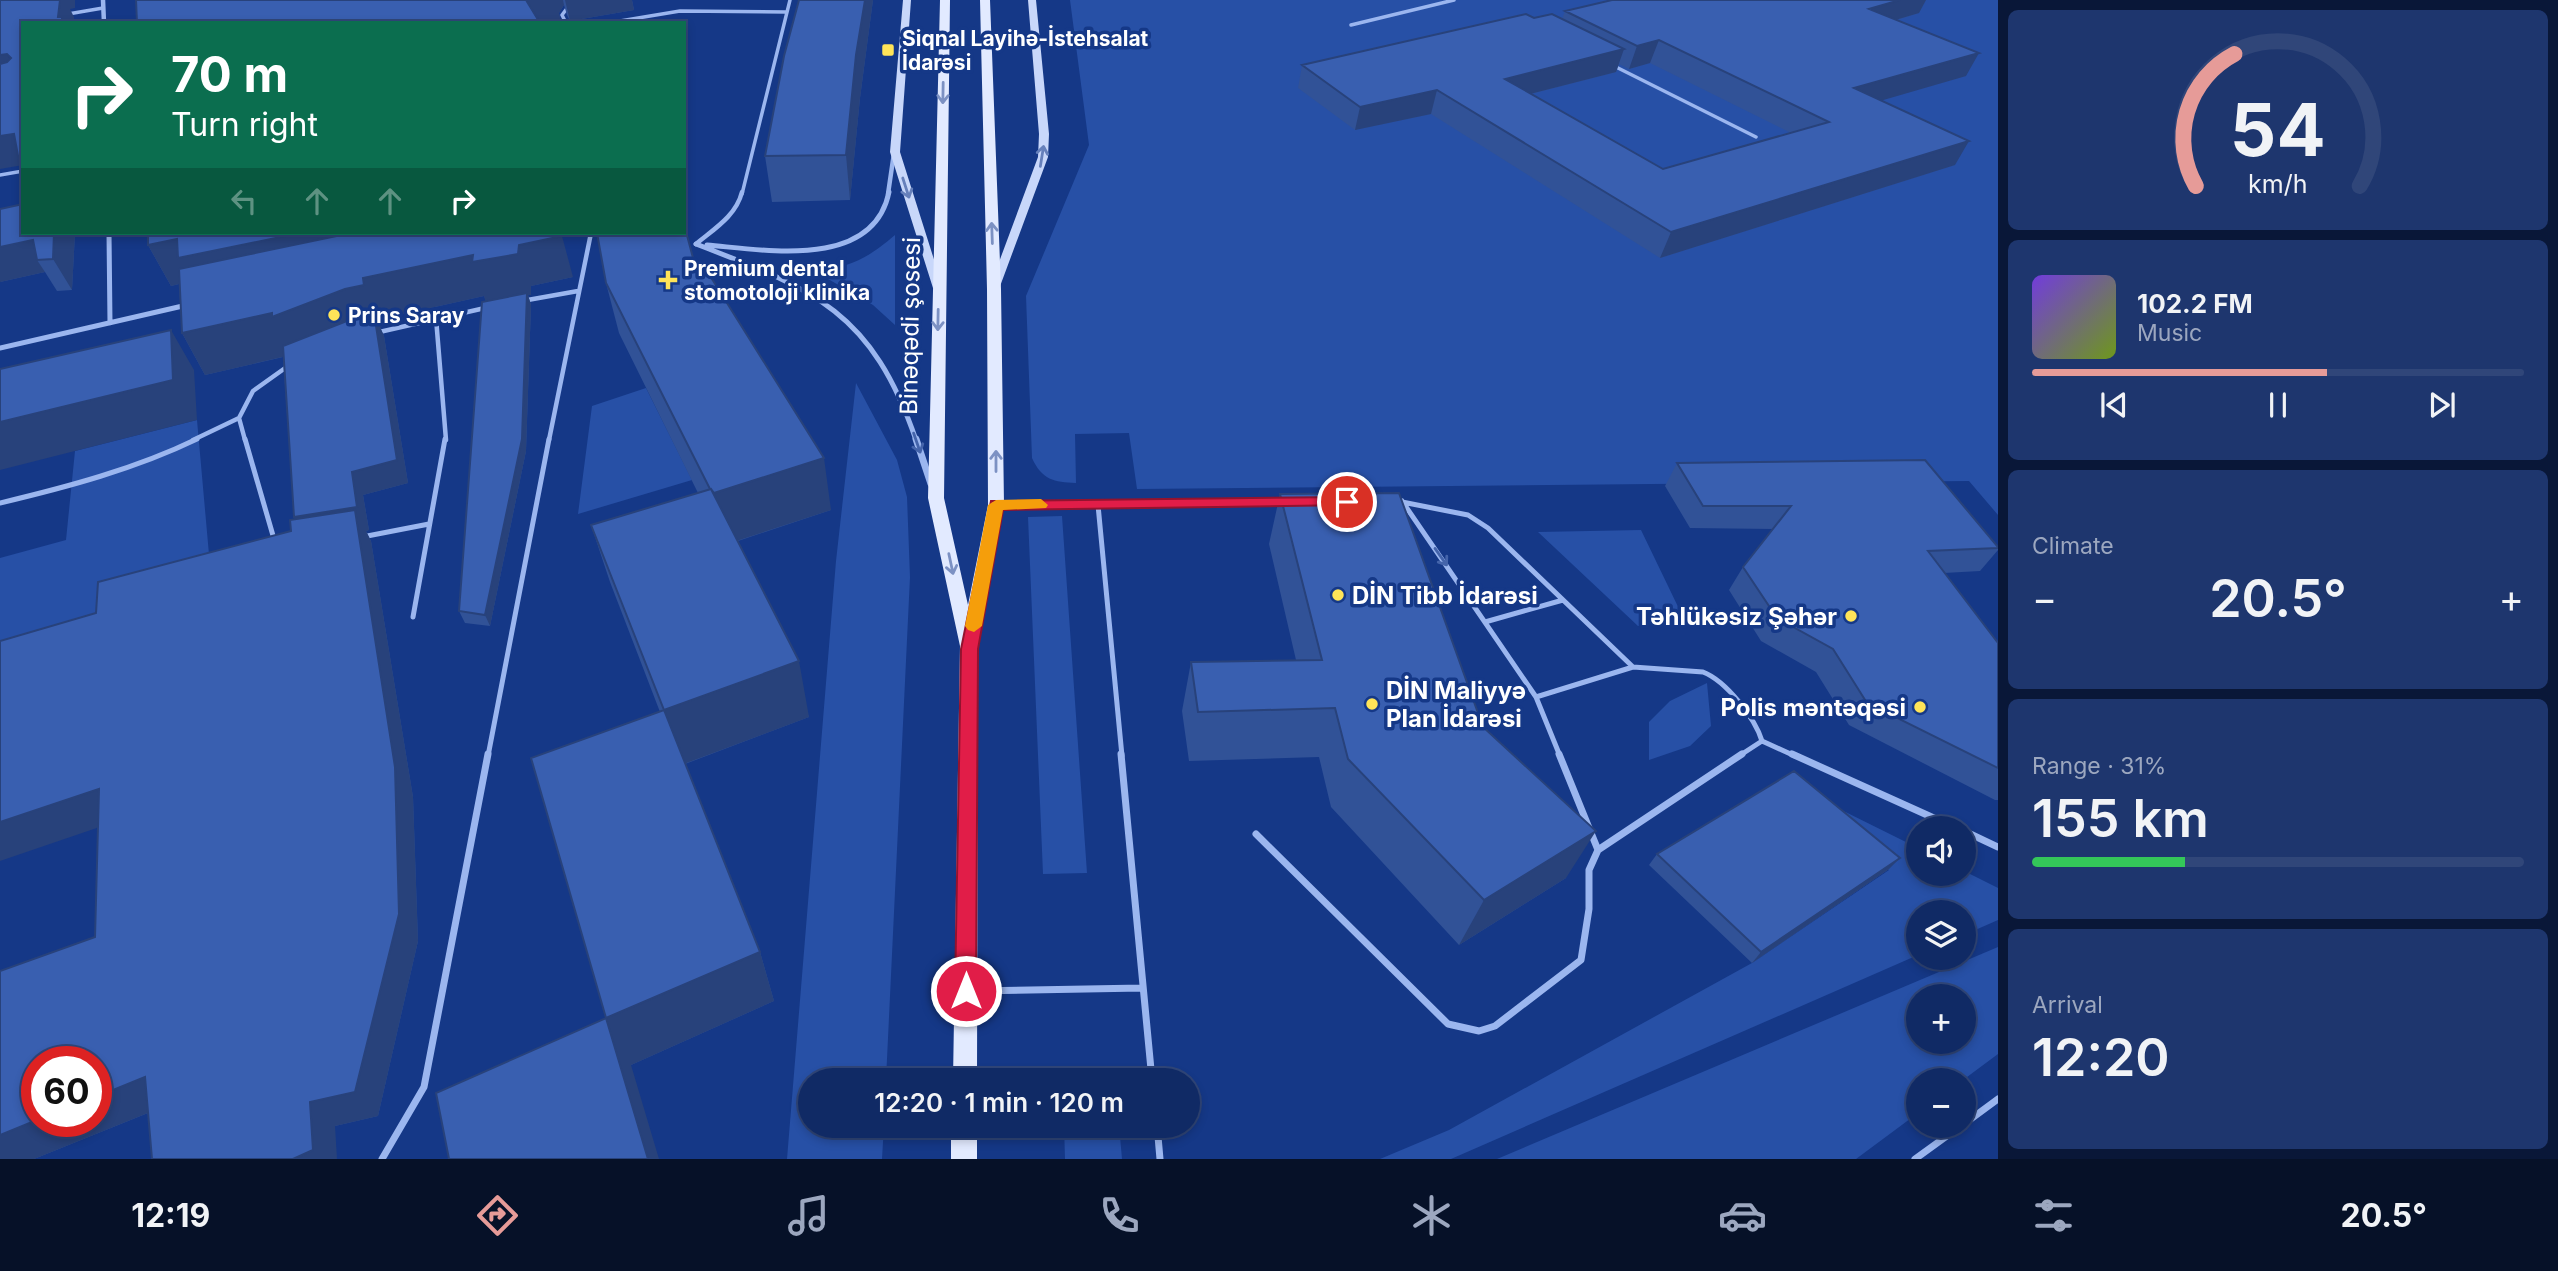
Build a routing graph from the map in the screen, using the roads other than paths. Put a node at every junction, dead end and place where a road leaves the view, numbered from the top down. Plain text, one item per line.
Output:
1 (103, 0) edge
2 (790, 0) edge
3 (906, 0) edge
4 (945, 0) edge
5 (985, 0) edge
6 (1032, 0) edge
7 (1454, 0) edge
8 (577, 3) dead end
9 (103, 8) junction
10 (786, 12) junction
11 (65, 14) dead end
12 (104, 21) edge
13 (565, 21) edge
14 (620, 21) edge
15 (1351, 25) dead end
16 (1602, 60) edge
17 (1756, 137) dead end
18 (895, 152) junction
19 (21, 170) edge
20 (0, 175) edge
21 (109, 235) edge
22 (591, 235) edge
23 (685, 242) edge
24 (696, 244) junction
25 (939, 288) junction
26 (994, 289) junction
27 (578, 291) junction
28 (201, 302) edge
29 (510, 303) edge
30 (498, 306) edge
31 (436, 318) junction
32 (110, 323) junction
33 (365, 335) edge
34 (0, 348) edge
35 (293, 364) edge
36 (239, 418) junction
37 (936, 498) junction
38 (1388, 501) edge
39 (1402, 501) junction
40 (0, 503) edge
41 (1292, 503) edge
42 (996, 505) junction
43 (1098, 505) junction
44 (429, 524) junction
45 (351, 539) edge
46 (279, 542) edge
47 (1563, 600) junction
48 (413, 617) dead end
49 (1485, 622) junction
50 (969, 649) junction
51 (1633, 667) junction
52 (1536, 697) junction
53 (1762, 741) junction
54 (1928, 816) edge
55 (1256, 834) dead end
56 (1976, 837) edge
57 (1998, 847) edge
58 (1598, 850) junction
59 (1142, 988) junction
60 (966, 991) junction
61 (965, 1068) edge
62 (1151, 1068) edge
63 (1998, 1099) edge
64 (1976, 1115) edge
65 (964, 1138) edge
66 (1158, 1138) edge
67 (1945, 1138) edge
68 (382, 1159) edge
69 (964, 1159) edge
70 (1160, 1159) edge
71 (1915, 1159) edge

1 - 9 street
2 - 10 lane
3 - 18 main road
4 -> 25 main road, Binəqədi şosesi
26 -> 5 main road, Binəqədi şosesi
26 -> 6 main road
7 - 15 lane
8 - 13 lane
9 - 11 lane
9 - 12 street
10 - 14 lane
10 - 24 lane
16 - 17 lane
18 - 24 street
18 -> 25 main road
19 - 20 lane
21 - 32 street
22 - 27 lane
23 - 24 street
24 -> 37 street
25 -> 37 main road, Binəqədi şosesi
42 -> 26 main road, Binəqədi şosesi
27 - 29 lane
27 - 68 lane
28 - 32 street
30 - 31 lane
31 - 33 lane
31 - 44 lane
32 - 34 street
35 - 36 lane
36 - 40 lane
36 - 46 lane
37 -> 50 main road, Binəqədi şosesi
38 - 39 lane
39 - 47 lane
39 -> 49 lane
41 - 43 lane
42 - 43 lane
42 - 50 main road, Binəqədi şosesi
43 - 59 lane
44 - 45 lane
44 - 48 lane
47 - 49 lane
47 - 51 lane
49 - 52 lane
50 - 60 main road, Binəqədi şosesi
51 - 52 lane
51 - 53 lane
52 - 58 lane
53 - 54 lane
53 - 58 lane
55 - 58 lane
56 - 57 lane
59 - 60 lane
59 - 62 lane
60 - 61 main road, Binəqədi şosesi
63 - 64 lane
65 - 69 main road
66 - 70 lane
67 - 71 lane

